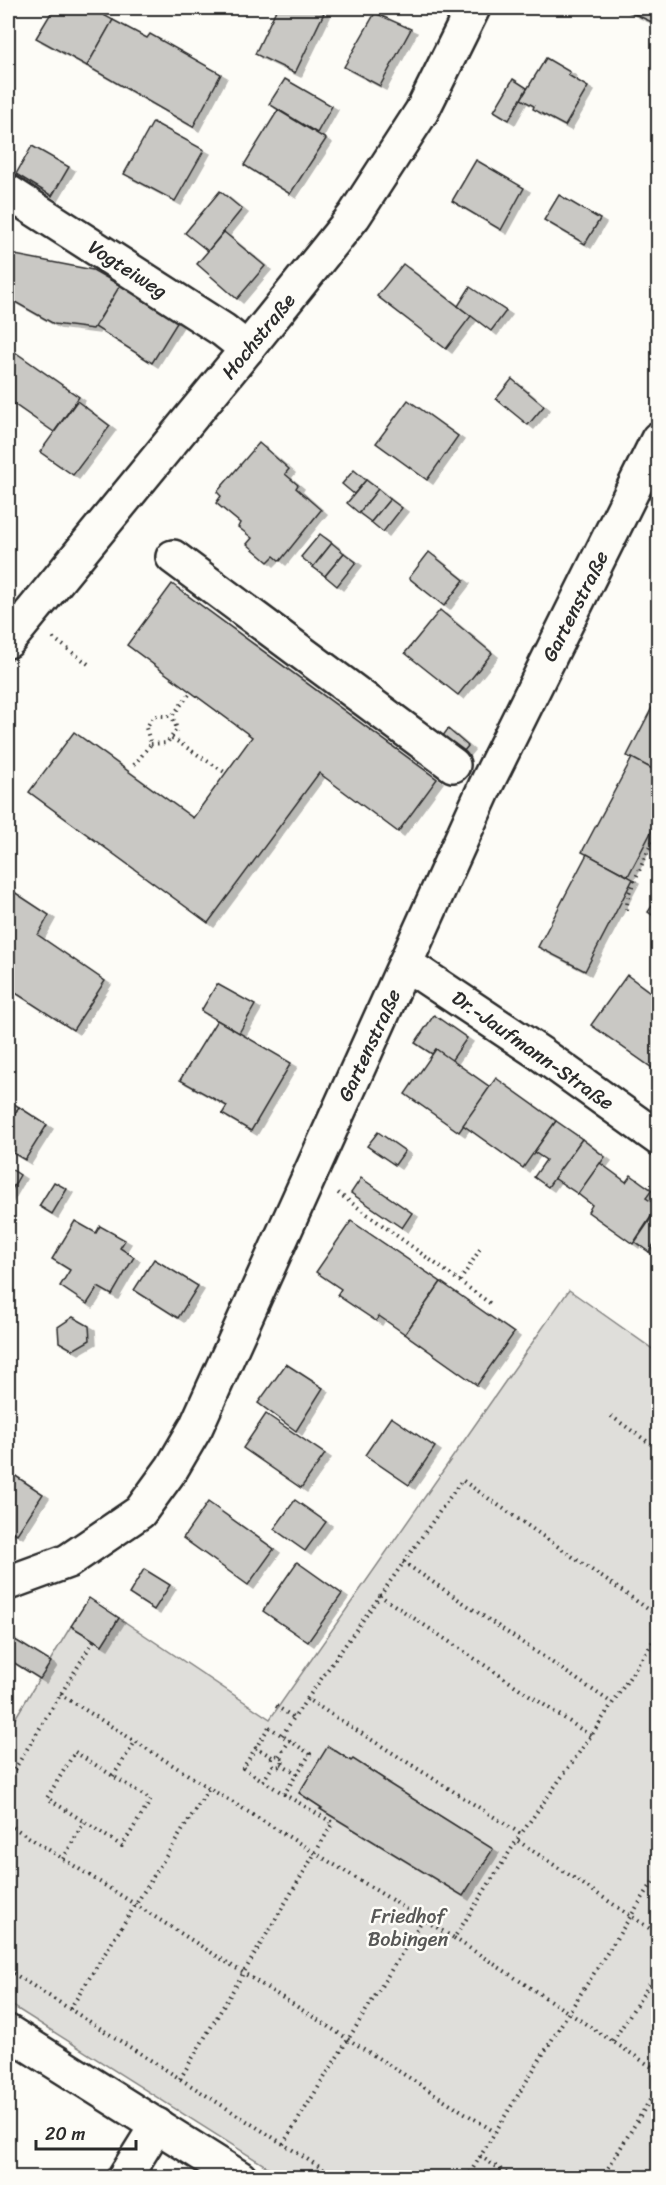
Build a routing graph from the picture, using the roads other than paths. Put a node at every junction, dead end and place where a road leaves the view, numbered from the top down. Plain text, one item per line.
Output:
1 (472, 8) edge
2 (8, 192) edge
3 (248, 349) junction
4 (658, 439) edge
5 (173, 557) dead end
6 (16, 630) edge
7 (453, 765) dead end
8 (406, 964) junction
9 (658, 1138) edge
10 (8, 1582) edge
11 (8, 2032) edge
12 (157, 2125) junction
13 (124, 2178) edge
14 (240, 2178) edge

1 - 3 street, Hochstraße
2 - 3 street, Vogteiweg
3 - 6 street, Hochstraße
4 - 8 street, Gartenstraße
5 - 7 street
8 - 9 street, Dr.-Jaufmann-Straße
8 - 10 street, Gartenstraße
11 - 12 street
12 - 13 street
12 - 14 street

